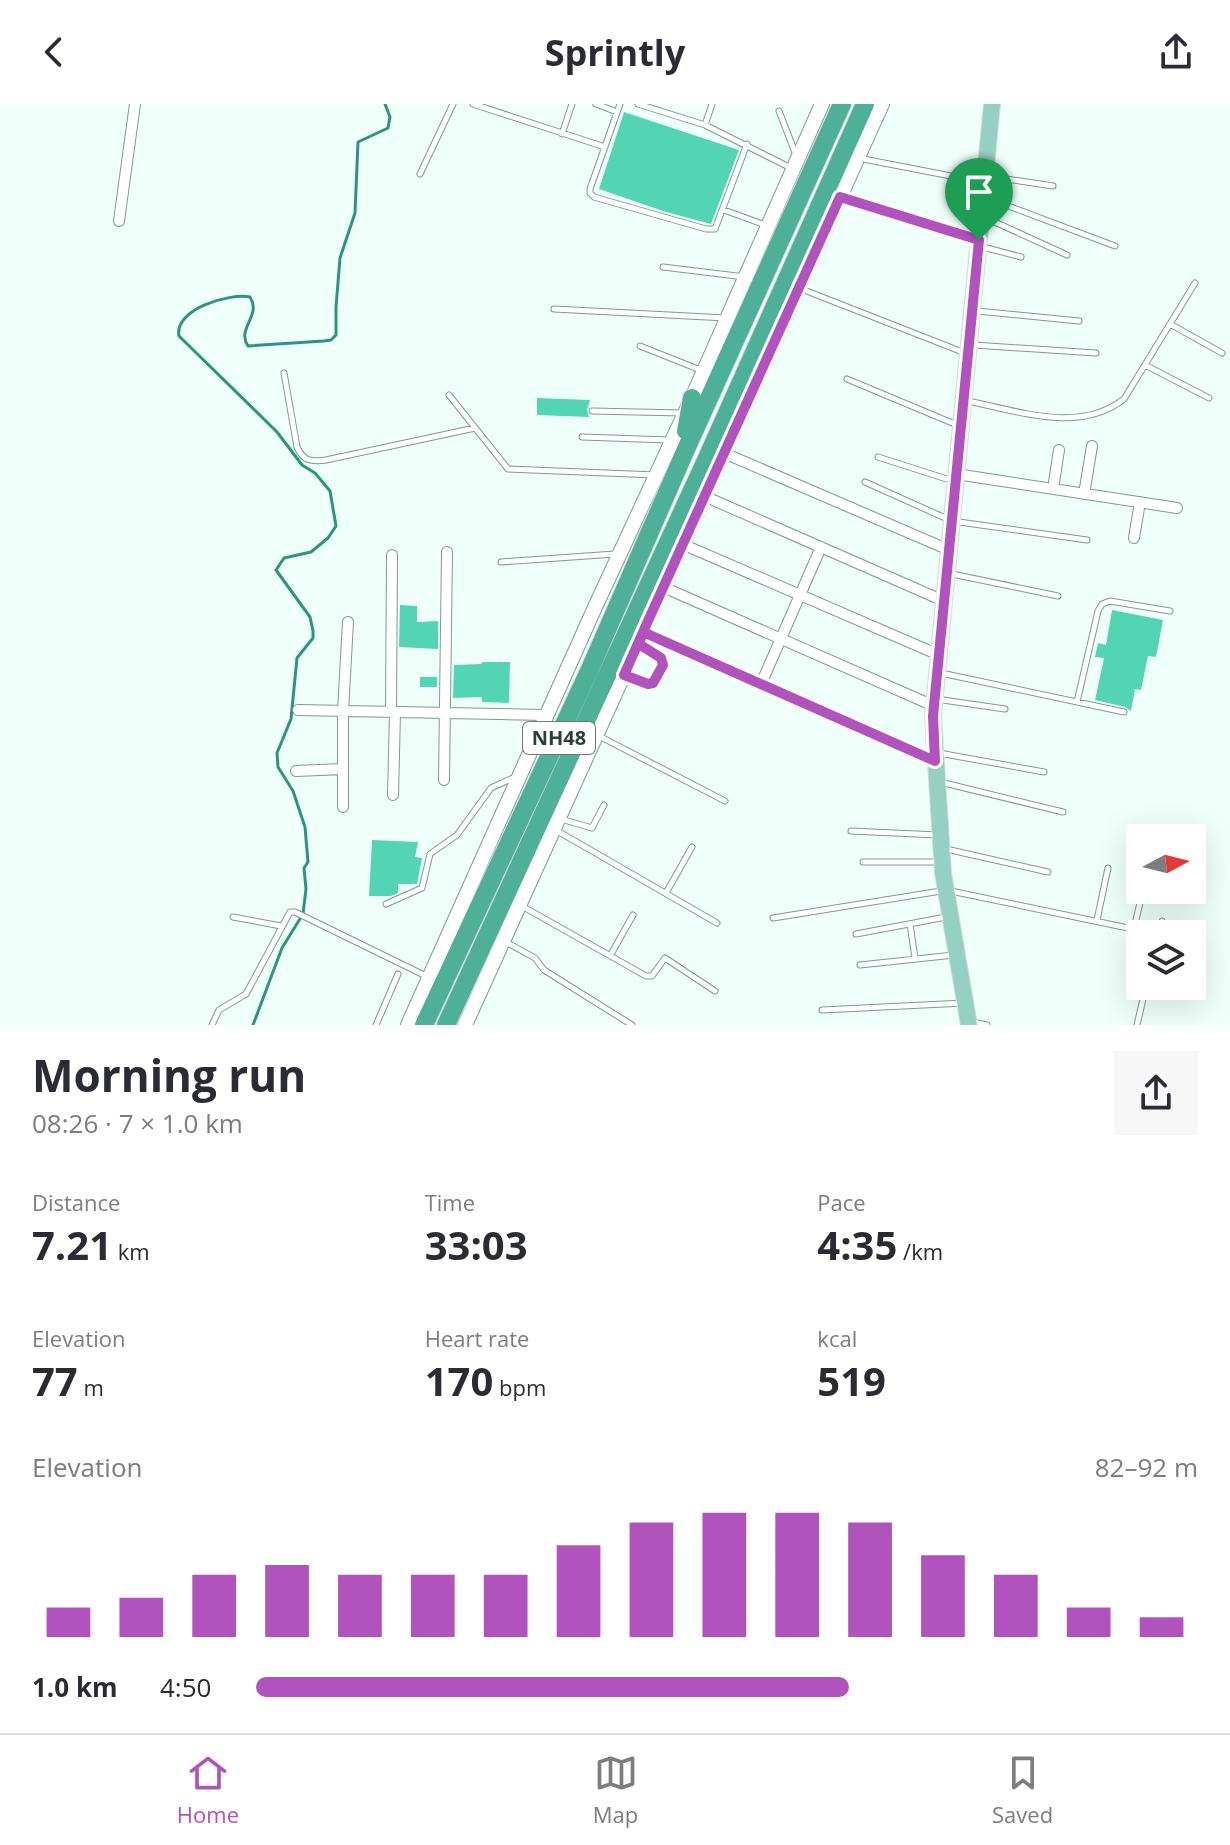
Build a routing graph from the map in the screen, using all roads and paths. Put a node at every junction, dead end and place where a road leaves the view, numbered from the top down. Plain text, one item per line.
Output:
1 (135, 104) edge
2 (453, 104) edge
3 (473, 104) edge
4 (572, 104) edge
5 (596, 104) edge
6 (620, 104) edge
7 (638, 104) edge
8 (712, 104) edge
9 (822, 104) edge
10 (842, 104) edge
11 (865, 104) edge
12 (882, 104) edge
13 (992, 104) edge
14 (651, 106) edge
15 (779, 111) dead end
16 (617, 112) junction
17 (705, 125) junction
18 (562, 134) junction
19 (747, 144) junction
20 (605, 147) junction
21 (857, 158) junction
22 (796, 164) junction
23 (420, 174) dead end
24 (984, 185) junction
25 (1053, 186) dead end
26 (840, 197) junction
27 (724, 210) junction
28 (981, 216) junction
29 (119, 221) dead end
30 (768, 226) junction
31 (978, 243) junction
32 (1115, 246) dead end
33 (1067, 255) dead end
34 (1021, 257) dead end
35 (663, 267) dead end
36 (746, 277) junction
37 (1195, 283) dead end
38 (798, 288) junction
39 (554, 309) dead end
40 (972, 311) junction
41 (727, 318) junction
42 (1079, 321) dead end
43 (1170, 324) junction
44 (640, 346) dead end
45 (968, 349) junction
46 (1096, 353) dead end
47 (1222, 353) dead end
48 (1145, 365) junction
49 (704, 371) junction
50 (284, 373) dead end
51 (847, 379) dead end
52 (449, 395) dead end
53 (1209, 398) dead end
54 (963, 400) junction
55 (689, 406) junction
56 (592, 411) dead end
57 (961, 427) junction
58 (475, 428) junction
59 (582, 437) dead end
60 (673, 440) junction
61 (1092, 446) dead end
62 (725, 450) junction
63 (1059, 450) dead end
64 (878, 457) dead end
65 (679, 465) junction
66 (656, 475) junction
67 (698, 478) junction
68 (956, 478) junction
69 (865, 482) dead end
70 (1053, 489) junction
71 (1084, 494) junction
72 (704, 496) junction
73 (1140, 502) junction
74 (1177, 508) dead end
75 (952, 521) junction
76 (1134, 538) dead end
77 (1087, 540) dead end
78 (682, 544) junction
79 (821, 547) junction
80 (949, 550) junction
81 (447, 552) dead end
82 (620, 554) junction
83 (392, 555) dead end
84 (501, 562) dead end
85 (947, 573) junction
86 (663, 587) junction
87 (800, 595) junction
88 (1058, 596) dead end
89 (944, 601) junction
90 (1170, 611) dead end
91 (348, 622) dead end
92 (641, 638) junction
93 (781, 639) junction
94 (938, 664) junction
95 (624, 675) junction
96 (761, 684) junction
97 (934, 702) junction
98 (1077, 702) junction
99 (1005, 709) dead end
100 (298, 710) dead end
101 (343, 711) junction
102 (393, 712) junction
103 (1124, 712) dead end
104 (446, 713) junction
105 (547, 715) junction
106 (596, 735) junction
107 (935, 756) junction
108 (343, 769) junction
109 (296, 771) dead end
110 (1044, 772) dead end
111 (520, 776) junction
112 (444, 780) dead end
113 (936, 781) junction
114 (393, 795) dead end
115 (725, 801) dead end
116 (604, 805) dead end
117 (343, 807) dead end
118 (1063, 812) dead end
119 (556, 823) junction
120 (851, 831) dead end
121 (692, 847) dead end
122 (941, 848) junction
123 (863, 862) dead end
124 (1108, 868) dead end
125 (1048, 872) dead end
126 (946, 890) junction
127 (666, 893) junction
128 (386, 904) dead end
129 (1139, 904) edge
130 (519, 905) junction
131 (633, 915) dead end
132 (950, 916) junction
133 (233, 917) dead end
134 (773, 918) dead end
135 (1097, 920) junction
136 (717, 923) dead end
137 (910, 924) junction
138 (281, 926) junction
139 (856, 934) dead end
140 (503, 940) junction
141 (957, 955) junction
142 (610, 956) junction
143 (915, 959) junction
144 (860, 965) dead end
145 (398, 974) dead end
146 (429, 978) junction
147 (715, 991) dead end
148 (1143, 1000) edge
149 (965, 1003) junction
150 (822, 1010) dead end
151 (968, 1023) edge
152 (212, 1025) edge
153 (376, 1025) edge
154 (408, 1025) edge
155 (424, 1025) edge
156 (446, 1025) edge
157 (465, 1025) edge
158 (632, 1025) edge
159 (987, 1025) edge
160 (1137, 1025) edge

1 - 29 street
2 - 23 lane
3 - 18 lane
4 - 18 lane
5 - 16 lane
6 - 16 lane
7 - 14 lane
8 - 17 lane
9 - 22 street
10 - 65 highway, NH48
11 - 67 highway, NH48
12 - 21 street
13 - 24 main road
14 - 17 lane
15 - 22 lane
16 - 20 lane
17 - 19 lane
18 - 20 lane
19 - 22 lane
19 - 27 lane
20 - 27 lane
21 - 24 lane
21 - 26 street
22 - 30 street
24 - 25 lane
24 - 28 main road
24 - 32 lane
26 - 31 lane
26 - 38 street
27 - 30 lane
28 - 31 main road
28 - 33 lane
30 - 36 street
31 - 34 lane
31 - 40 main road
35 - 36 lane
36 - 41 street
37 - 43 lane
38 - 45 lane
38 - 62 street
39 - 41 lane
40 - 42 lane
40 - 45 main road
41 - 49 street
43 - 47 lane
43 - 48 lane
44 - 49 lane
45 - 46 lane
45 - 54 main road
48 - 53 lane
48 - 54 lane
49 - 55 street
50 - 58 lane
51 - 57 lane
52 - 58 lane
54 - 57 main road
55 - 56 lane
55 - 60 street
55 - 65 highway
57 - 68 main road
58 - 66 lane
59 - 60 lane
60 - 66 street
61 - 71 street
62 - 67 highway
62 - 72 street
62 - 80 street
63 - 70 street
64 - 68 lane
65 - 155 highway, NH48
66 - 82 street
67 - 156 highway, NH48
68 - 70 street
68 - 75 main road
69 - 75 lane
70 - 71 street
71 - 73 street
72 - 78 street
72 - 79 street
73 - 74 street
73 - 76 street
75 - 77 lane
75 - 80 main road
78 - 86 street
78 - 87 street
79 - 87 street
79 - 89 street
80 - 85 main road
81 - 104 street
82 - 84 lane
82 - 105 street
83 - 102 street
85 - 88 lane
85 - 89 main road
86 - 92 street
86 - 93 street
87 - 93 street
87 - 94 street
89 - 94 main road
90 - 98 lane
91 - 101 street
92 - 95 street
92 - 95 lane
92 - 96 street
93 - 96 street
93 - 97 street
94 - 97 main road
94 - 98 lane
95 - 106 street
96 - 107 street
97 - 99 lane
97 - 107 main road
98 - 103 lane
100 - 101 street
101 - 102 street
101 - 108 street
102 - 104 street
102 - 114 street
104 - 105 street
104 - 112 street
105 - 111 street
106 - 115 lane
106 - 119 street
107 - 110 lane
107 - 113 main road
108 - 109 street
108 - 117 street
111 - 128 lane
111 - 146 street
113 - 118 lane
113 - 122 main road
116 - 119 lane
119 - 127 lane
119 - 130 street
120 - 122 lane
121 - 127 lane
122 - 123 lane
122 - 125 lane
122 - 126 main road
124 - 135 lane
126 - 132 main road
126 - 134 lane
126 - 135 lane
127 - 136 lane
129 - 135 lane
130 - 140 street
130 - 142 lane
131 - 142 lane
132 - 137 lane
132 - 141 main road
133 - 138 lane
137 - 139 lane
137 - 143 lane
138 - 146 lane
138 - 152 lane
140 - 157 street
140 - 158 lane
141 - 143 lane
141 - 149 main road
142 - 147 lane
143 - 144 lane
145 - 153 lane
146 - 154 street
148 - 160 lane
149 - 150 lane
149 - 151 main road
151 - 159 lane

